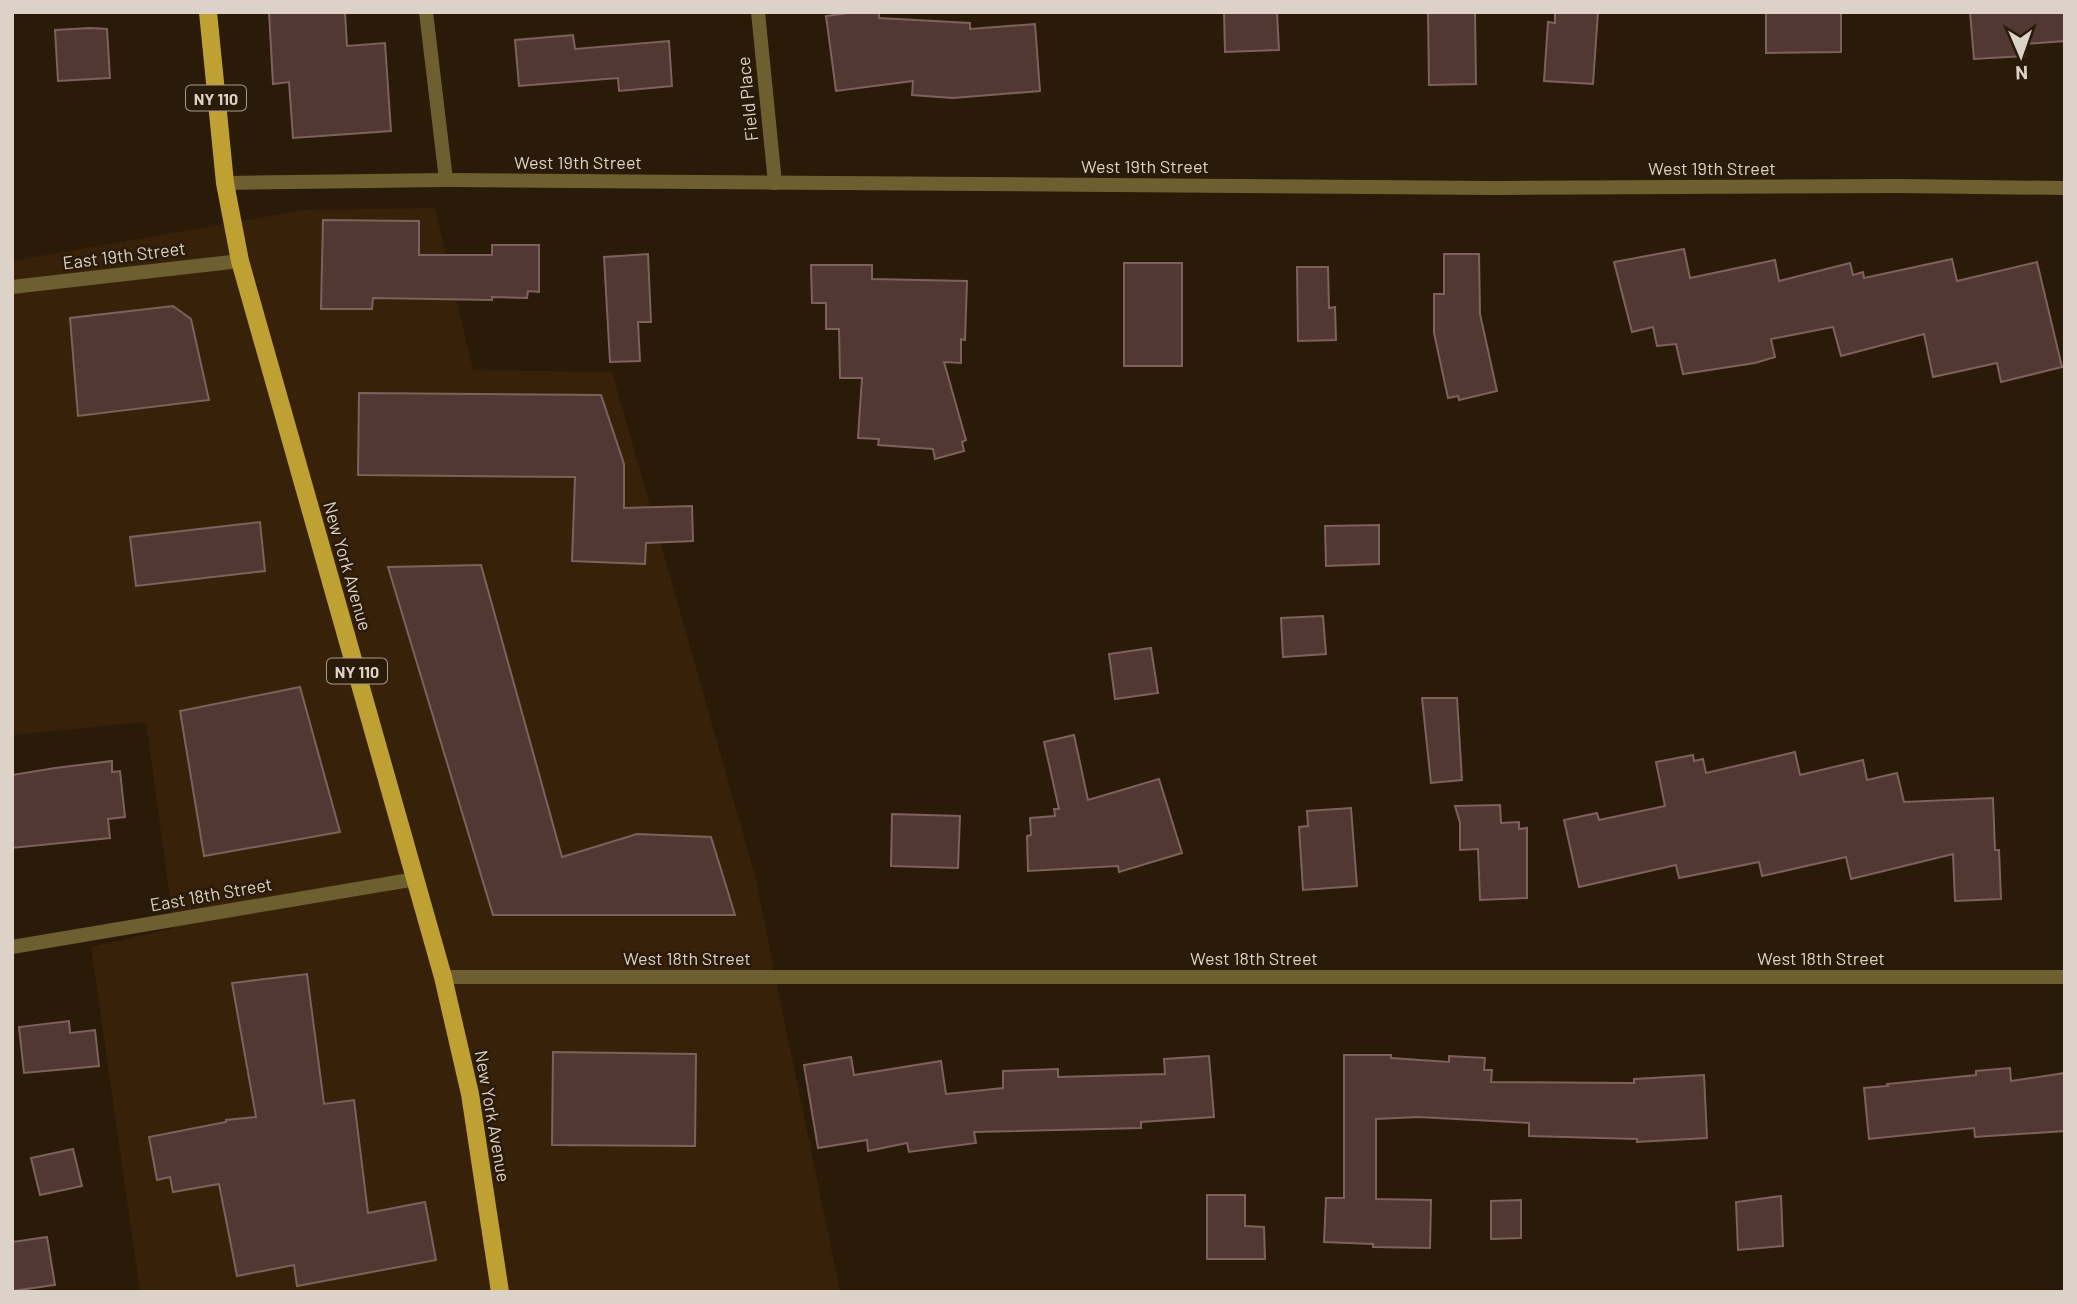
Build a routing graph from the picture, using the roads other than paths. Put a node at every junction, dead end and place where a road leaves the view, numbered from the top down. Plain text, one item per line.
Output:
1 (208, 12) edge
2 (426, 12) edge
3 (758, 12) edge
4 (446, 180) junction
5 (225, 183) junction
6 (775, 183) junction
7 (2065, 188) edge
8 (240, 261) junction
9 (12, 288) edge
10 (416, 879) junction
11 (12, 947) edge
12 (443, 977) junction
13 (2065, 977) edge
14 (500, 1292) edge

1 - 5 main road, New York Avenue / NY 110
2 - 4 street
3 - 6 street, Field Place
4 - 5 street, West 19th Street
4 - 6 street, West 19th Street
5 - 8 main road, New York Avenue / NY 110
6 - 7 street, West 19th Street
8 - 9 street, East 19th Street
8 - 10 main road, New York Avenue / NY 110
10 - 11 street, East 18th Street
10 - 12 main road, New York Avenue / NY 110
12 - 13 street, West 18th Street
12 - 14 main road, New York Avenue / NY 110

